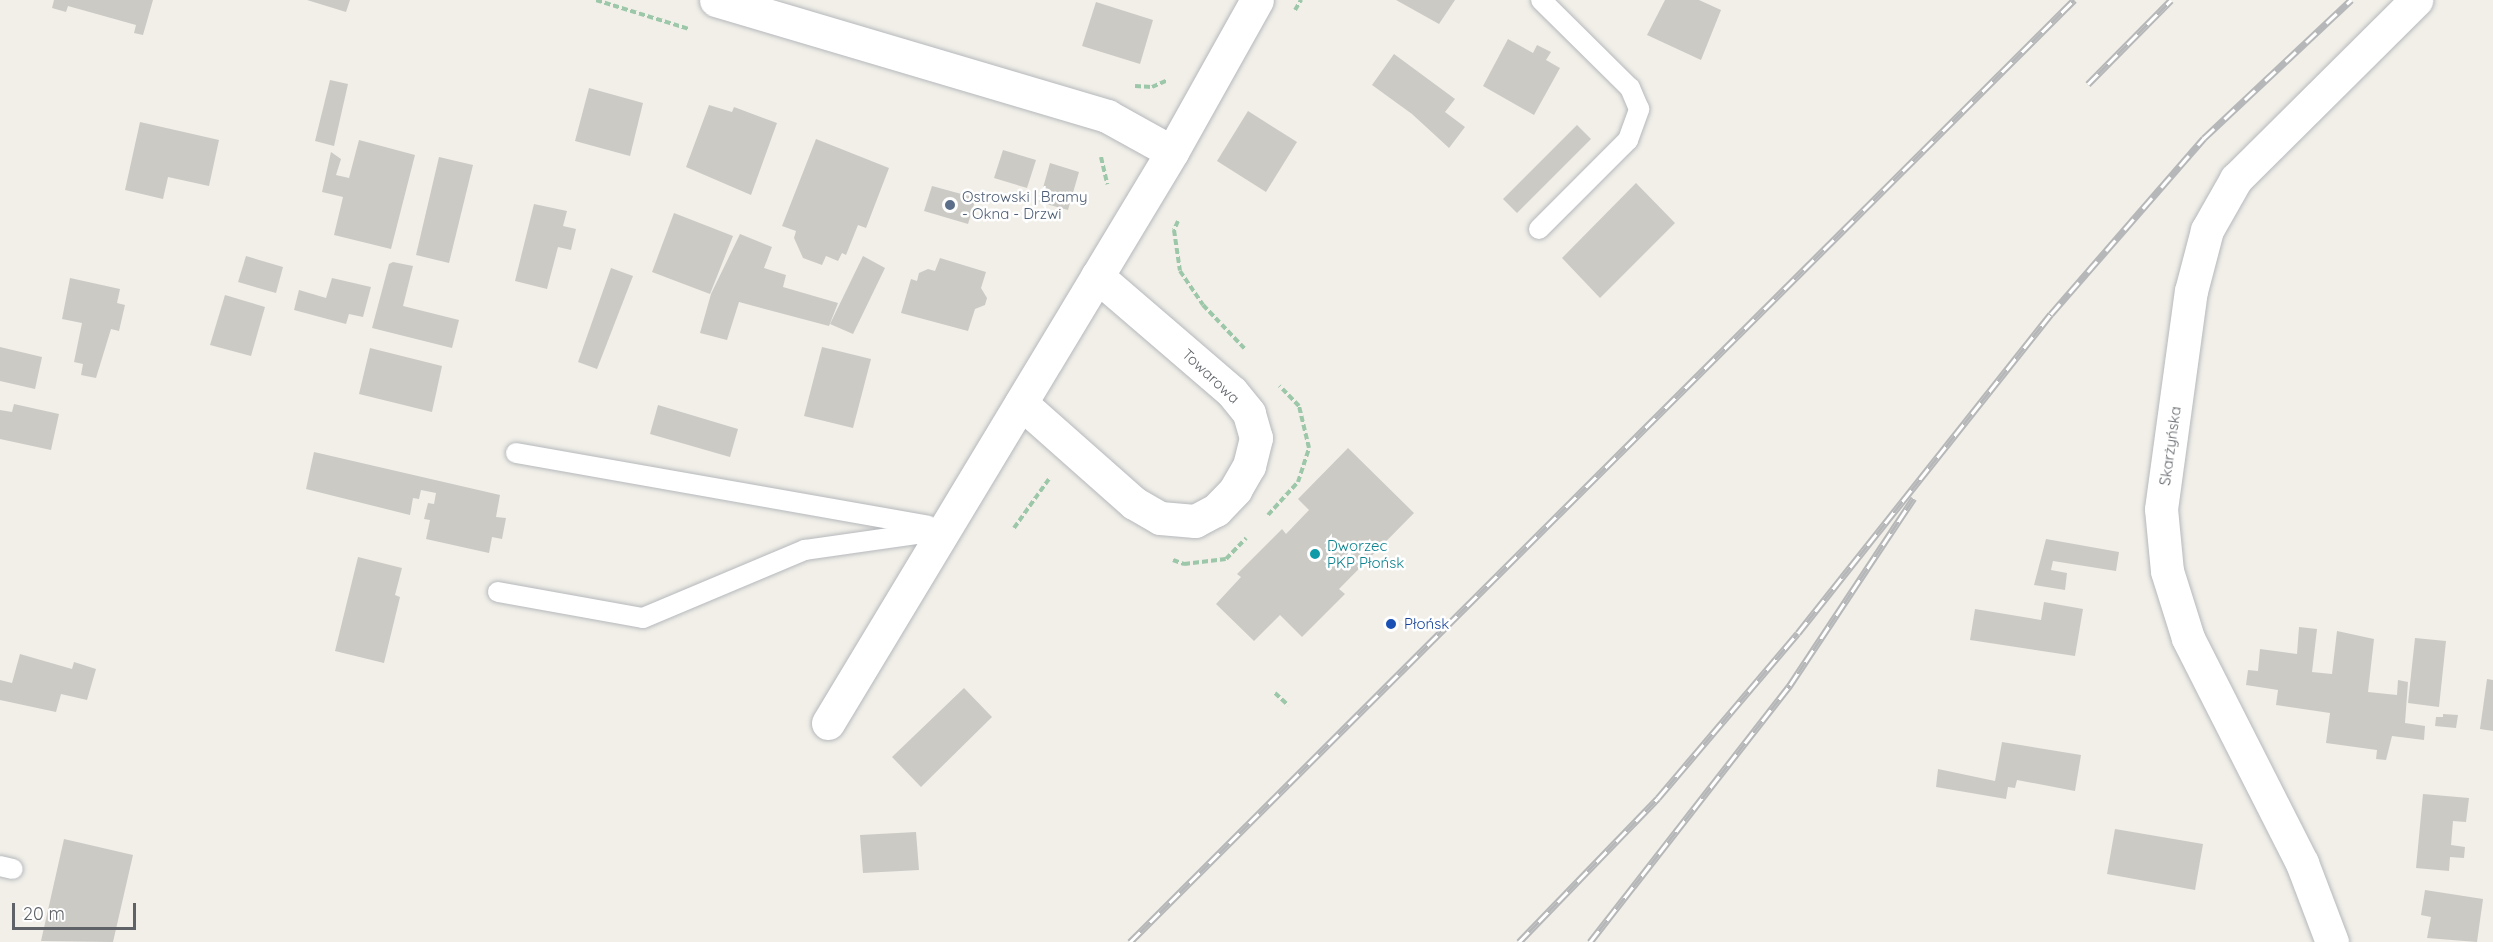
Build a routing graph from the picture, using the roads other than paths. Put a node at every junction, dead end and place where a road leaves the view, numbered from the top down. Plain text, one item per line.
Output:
1 (716, 0) edge
2 (1257, 0) edge
3 (1541, 0) edge
4 (2416, 0) edge
5 (1172, 152) junction
6 (1539, 229) dead end
7 (1097, 276) junction
8 (1021, 403) junction
9 (516, 453) dead end
10 (945, 530) junction
11 (498, 592) dead end
12 (828, 723) dead end
13 (2332, 942) edge

1 - 5 street
2 - 5 street
3 - 6 lane
4 - 13 street, Skarżyńska
5 - 7 street
7 - 8 street
7 - 8 street, Towarowa
8 - 10 street
9 - 10 lane
10 - 11 lane
10 - 12 street

